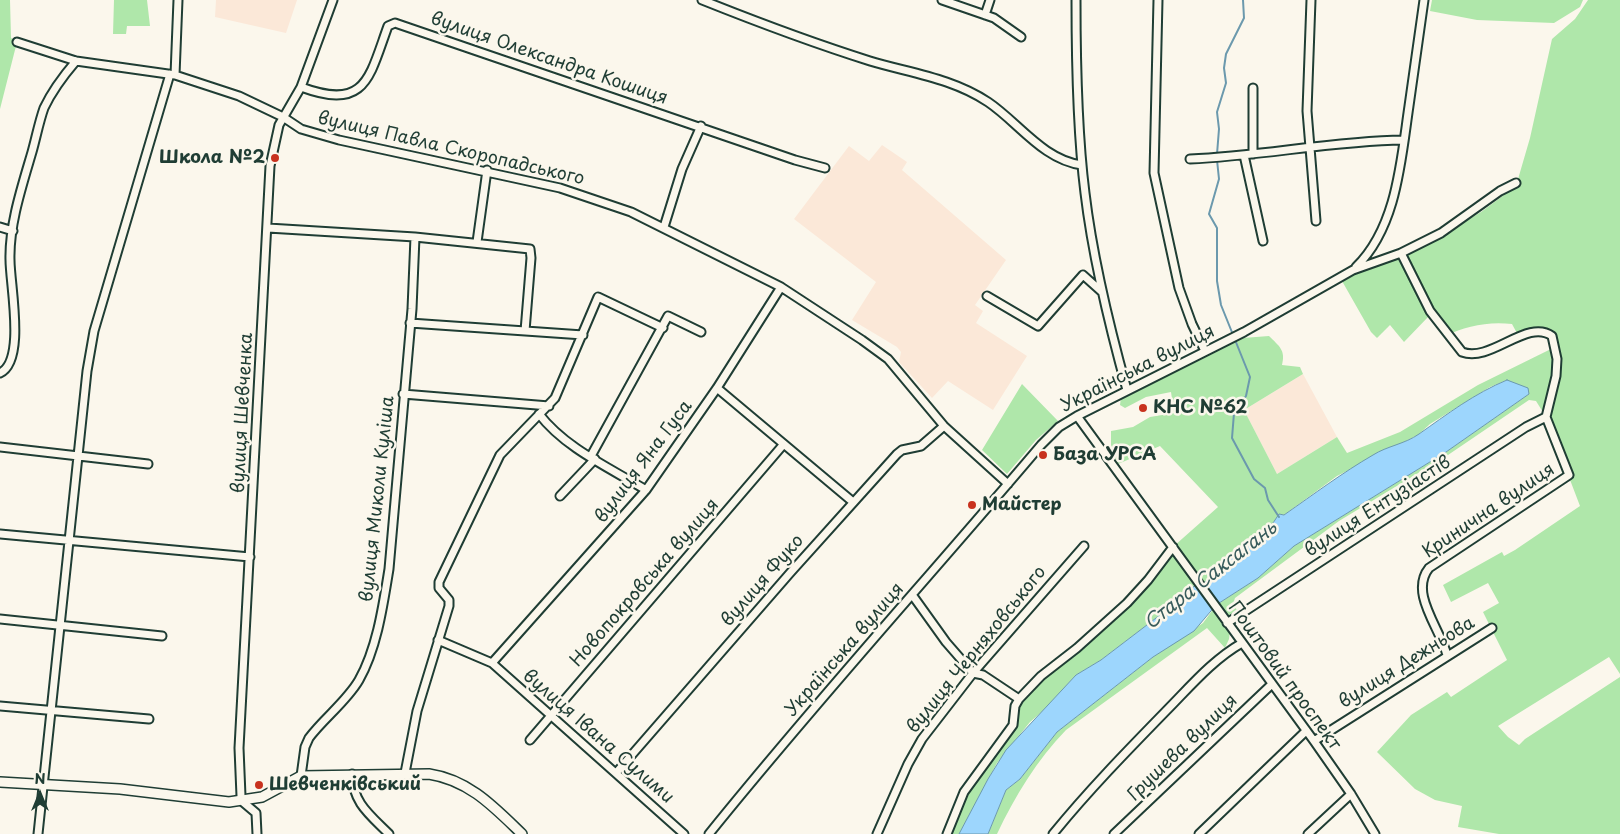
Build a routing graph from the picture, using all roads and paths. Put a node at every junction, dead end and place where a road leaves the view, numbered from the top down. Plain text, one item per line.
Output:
1 (178, 0) edge
2 (333, 0) edge
3 (702, 0) edge
4 (942, 0) edge
5 (990, 0) edge
6 (1076, 0) edge
7 (1158, 0) edge
8 (1310, 0) edge
9 (1424, 0) edge
10 (985, 15) junction
11 (1021, 37) dead end
12 (17, 42) dead end
13 (76, 61) junction
14 (173, 75) junction
15 (301, 87) junction
16 (1253, 88) dead end
17 (283, 117) junction
18 (700, 126) junction
19 (1404, 140) junction
20 (1311, 147) junction
21 (1253, 154) junction
22 (1244, 155) junction
23 (1190, 159) dead end
24 (1082, 165) junction
25 (826, 168) dead end
26 (486, 170) junction
27 (1516, 183) dead end
28 (1316, 221) dead end
29 (0, 227) edge
30 (664, 227) junction
31 (268, 228) junction
32 (13, 231) junction
33 (415, 237) junction
34 (477, 242) junction
35 (1263, 242) dead end
36 (1401, 253) junction
37 (1353, 270) junction
38 (781, 287) junction
39 (1102, 292) junction
40 (987, 296) dead end
41 (410, 323) junction
42 (663, 328) junction
43 (525, 331) junction
44 (701, 332) dead end
45 (583, 335) junction
46 (1205, 351) junction
47 (0, 373) edge
48 (717, 388) junction
49 (1127, 390) junction
50 (403, 394) junction
51 (549, 406) junction
52 (539, 414) junction
53 (1077, 416) junction
54 (1546, 417) junction
55 (944, 426) junction
56 (783, 445) junction
57 (0, 446) edge
58 (77, 456) junction
59 (593, 457) junction
60 (148, 464) dead end
61 (1008, 484) junction
62 (646, 490) junction
63 (560, 496) dead end
64 (853, 502) junction
65 (0, 534) edge
66 (69, 539) junction
67 (1084, 546) dead end
68 (1173, 547) junction
69 (250, 557) junction
70 (913, 596) junction
71 (0, 619) edge
72 (1227, 623) junction
73 (60, 626) junction
74 (1492, 628) dead end
75 (162, 636) dead end
76 (438, 640) junction
77 (1242, 643) junction
78 (1448, 655) junction
79 (492, 663) junction
80 (973, 673) junction
81 (1272, 684) junction
82 (1019, 700) junction
83 (0, 706) edge
84 (51, 712) junction
85 (551, 715) junction
86 (149, 719) dead end
87 (1306, 731) junction
88 (530, 740) dead end
89 (1314, 741) junction
90 (405, 773) junction
91 (616, 773) junction
92 (352, 774) junction
93 (301, 776) junction
94 (0, 782) edge
95 (42, 784) junction
96 (1351, 794) junction
97 (243, 802) junction
98 (259, 833) edge
99 (38, 834) edge
100 (389, 834) edge
101 (522, 834) edge
102 (684, 834) edge
103 (709, 834) edge
104 (877, 834) edge
105 (947, 834) edge
106 (1053, 834) edge
107 (1114, 834) edge
108 (1200, 834) edge
109 (1308, 834) edge
110 (1375, 834) edge

1 - 14 street
2 - 15 street, вулиця Шевченка
3 - 24 street
4 - 10 street
5 - 10 street
6 - 24 street
7 - 46 street
8 - 20 street
9 - 19 street
10 - 11 street
12 - 13 street, вулиця Павла Скоропадського
13 - 14 street, вулиця Павла Скоропадського
13 - 32 street
14 - 17 street, вулиця Павла Скоропадського
14 - 58 street
15 - 17 street, вулиця Шевченка
15 - 18 street, вулиця Олександра Кошиця
16 - 21 street
17 - 26 street, вулиця Павла Скоропадського
17 - 31 street, вулиця Шевченка
18 - 25 street, вулиця Олександра Кошиця
18 - 30 street
19 - 20 street
19 - 37 street
20 - 21 street
20 - 28 street
21 - 22 street
22 - 23 street
22 - 35 street
24 - 39 street
26 - 30 street, вулиця Павла Скоропадського
26 - 34 street
27 - 36 street, Українська вулиця
29 - 32 street
30 - 38 street, вулиця Павла Скоропадського
31 - 33 street
31 - 69 street, вулиця Шевченка
32 - 47 street
33 - 34 street
33 - 41 street, вулиця Миколи Куліша
34 - 43 street
36 - 37 street, Українська вулиця
36 - 54 street
37 - 46 street, Українська вулиця
38 - 48 street, вулиця Яна Гуса
38 - 55 street, вулиця Павла Скоропадського
39 - 40 street
39 - 49 street
41 - 43 street
41 - 50 street, вулиця Миколи Куліша
42 - 44 street
42 - 45 street
42 - 59 street
43 - 45 street
45 - 51 street
46 - 49 street, Українська вулиця
48 - 56 street
48 - 62 street, вулиця Яна Гуса
49 - 53 street, Українська вулиця
50 - 51 street
50 - 93 street, вулиця Миколи Куліша
51 - 52 street
52 - 59 street
52 - 76 street
53 - 61 street, Українська вулиця
53 - 68 street, Поштовий проспект
54 - 72 street, вулиця Ентузіастів
54 - 78 street, Кринична вулиця
55 - 61 street, вулиця Павла Скоропадського
55 - 64 street, вулиця Фуко
56 - 64 street
56 - 85 street, Новопокровська вулиця
57 - 58 street
58 - 60 street
58 - 66 street
59 - 62 street
59 - 63 street
61 - 70 street, Українська вулиця
62 - 79 street, вулиця Яна Гуса
64 - 91 street, вулиця Фуко
65 - 66 street
66 - 69 street
66 - 73 street
67 - 80 street, вулиця Черняховського
68 - 72 street, Поштовий проспект
68 - 82 street
69 - 97 street, вулиця Шевченка
70 - 80 street
70 - 103 street, Українська вулиця
71 - 73 street
72 - 77 street, Поштовий проспект
73 - 75 street
73 - 84 street
74 - 78 street, вулиця Дежньова
76 - 79 street, вулиця Івана Сулими
76 - 90 street
77 - 81 street, Поштовий проспект
77 - 106 street
78 - 89 street, вулиця Дежньова
79 - 85 street, вулиця Івана Сулими
80 - 82 street
80 - 104 street, вулиця Черняховського
81 - 87 street, Поштовий проспект
81 - 107 street, Грушева вулиця
82 - 105 street
83 - 84 street
84 - 86 street
84 - 95 street
85 - 88 street, Новопокровська вулиця
85 - 91 street, вулиця Івана Сулими
87 - 89 street, Поштовий проспект
87 - 108 street
89 - 96 street, Поштовий проспект
90 - 92 main road
90 - 101 main road
91 - 102 street, вулиця Івана Сулими
92 - 93 main road
92 - 100 street
93 - 97 main road
94 - 95 main road
95 - 97 main road
95 - 99 street
96 - 109 street
96 - 110 street, Поштовий проспект
97 - 98 street, вулиця Шевченка

